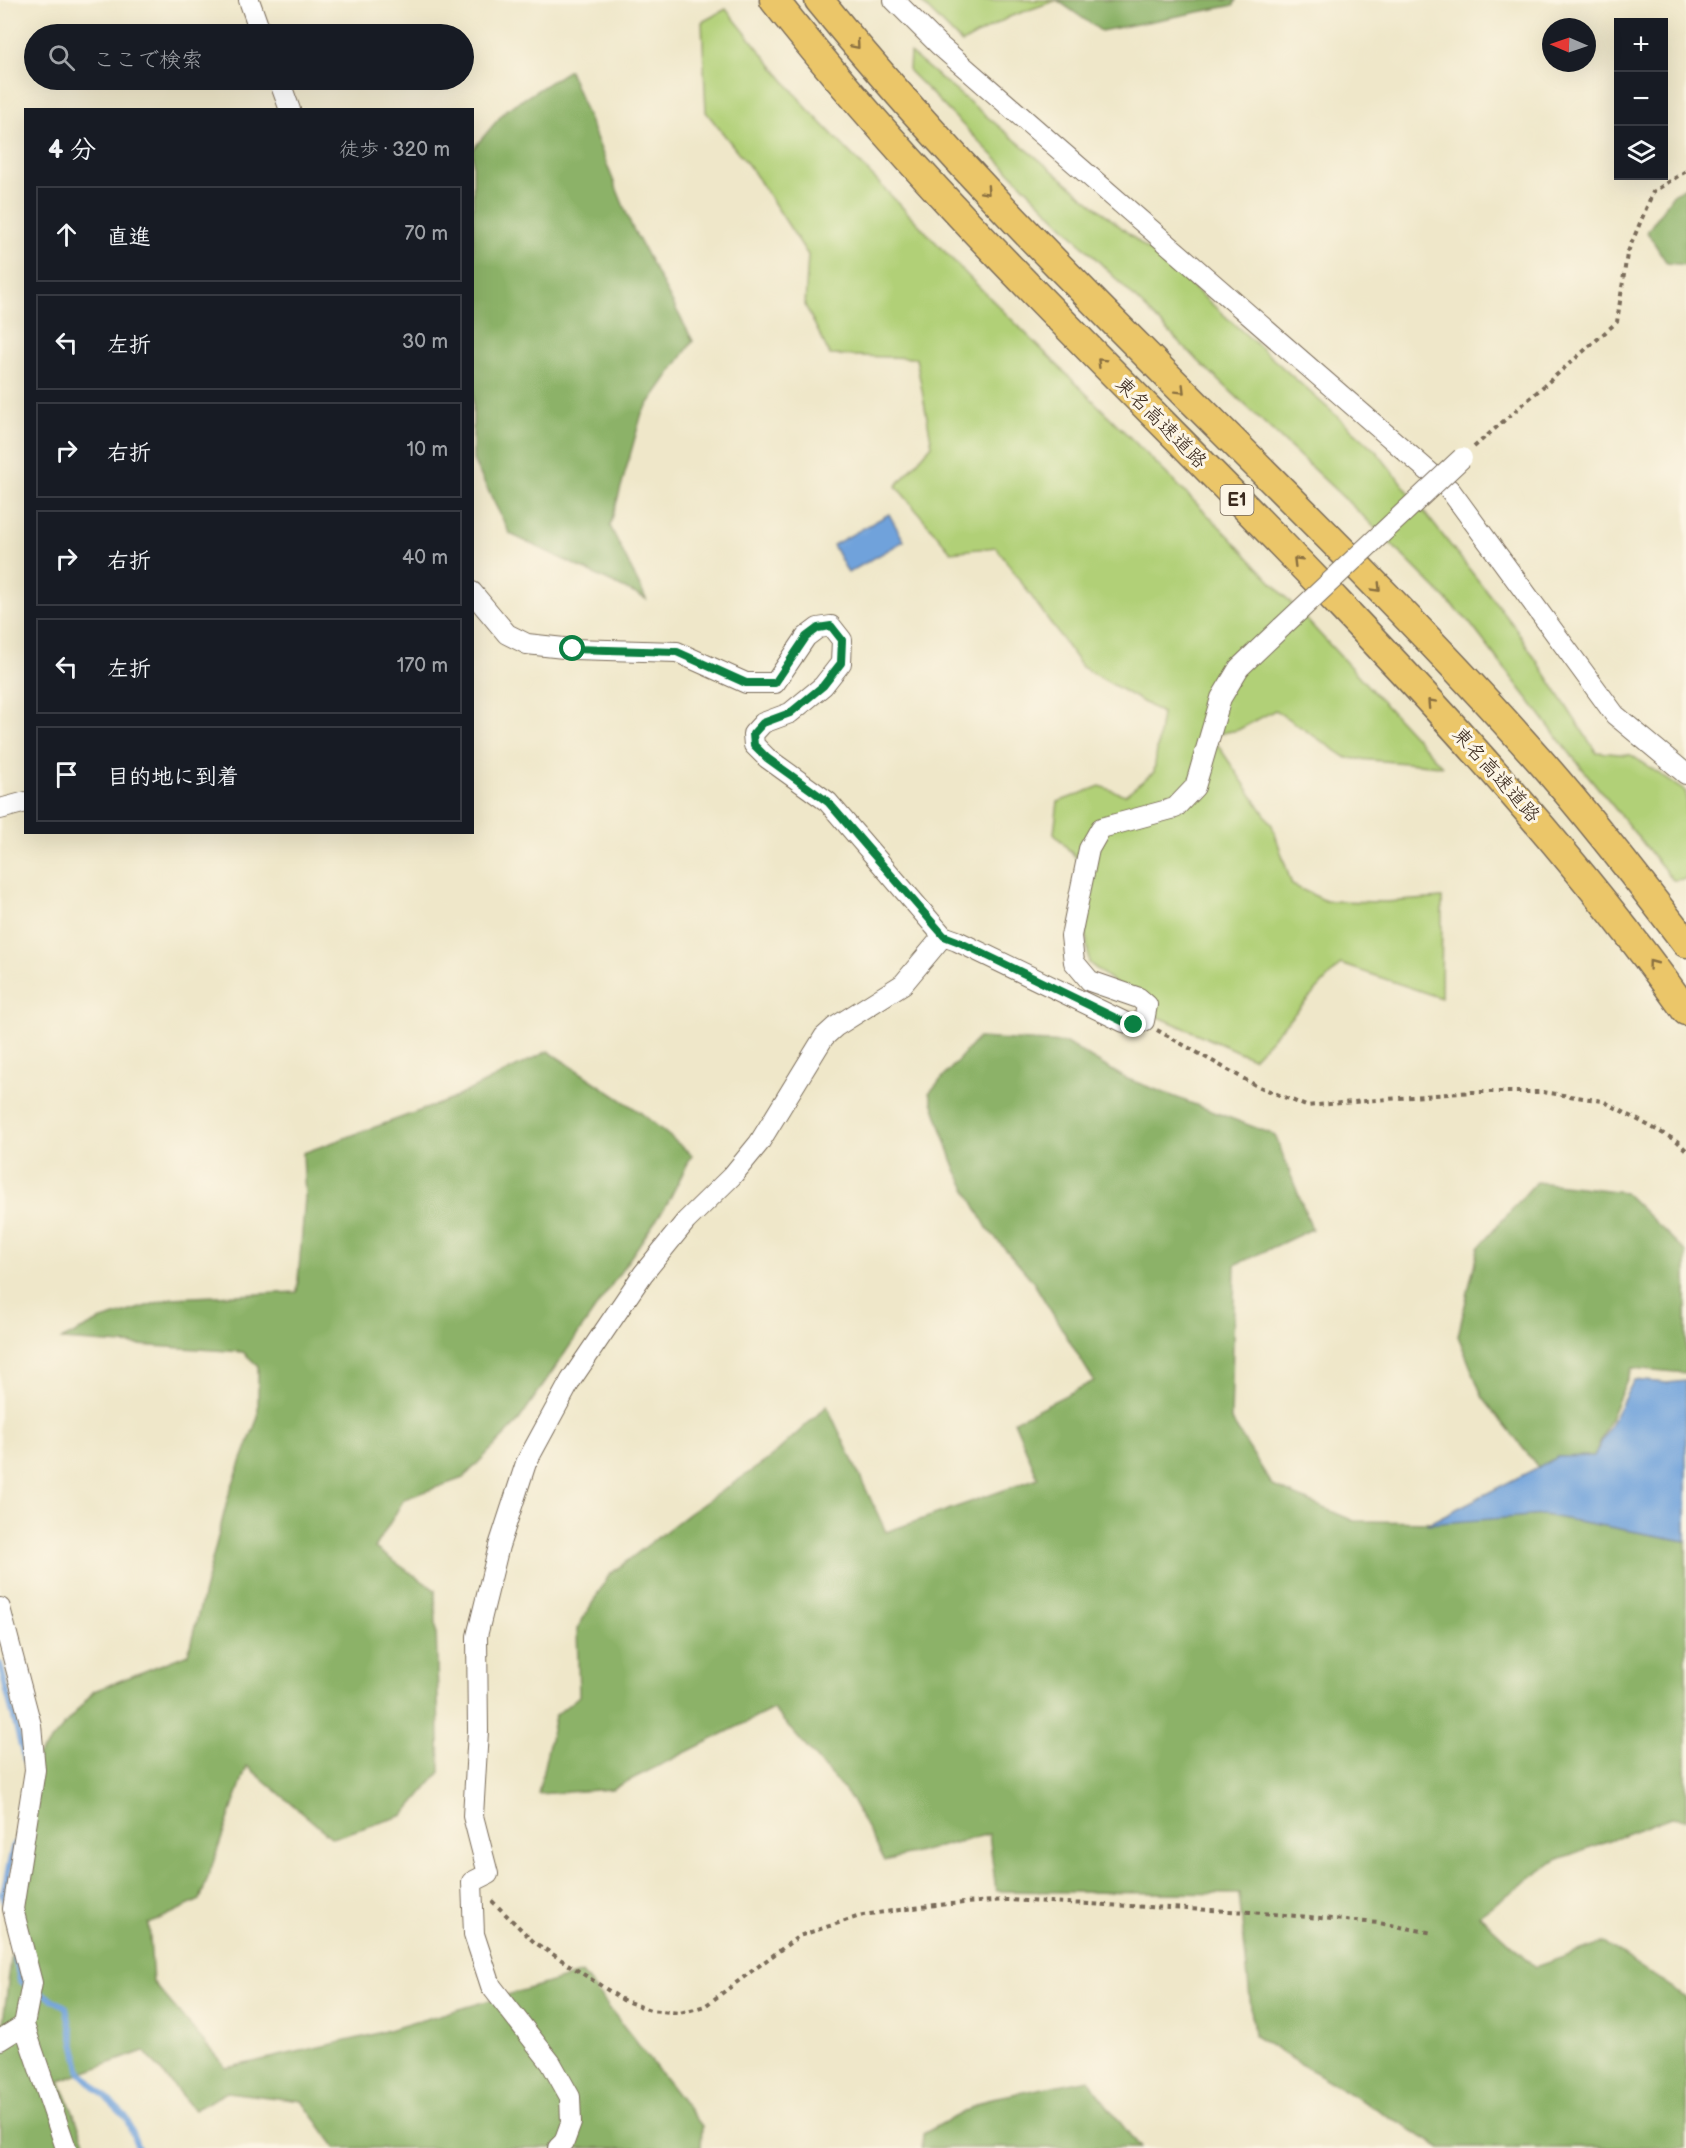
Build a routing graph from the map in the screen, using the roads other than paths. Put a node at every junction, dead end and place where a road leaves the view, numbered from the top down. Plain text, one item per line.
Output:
1 (249, 0) edge
2 (774, 0) edge
3 (819, 0) edge
4 (894, 0) edge
5 (257, 24) edge
6 (283, 90) edge
7 (289, 108) edge
8 (1462, 458) road end
9 (474, 594) edge
10 (1686, 774) edge
11 (24, 803) edge
12 (0, 809) edge
13 (944, 936) junction
14 (1686, 943) edge
15 (1686, 1011) edge
16 (0, 1608) edge
17 (24, 2025) junction
18 (0, 2040) edge
19 (66, 2148) edge
20 (558, 2148) edge

1 - 5 street
15 -> 2 highway, 東名高速道路 / E1
3 -> 14 highway, 東名高速道路 / E1
4 - 10 street
6 - 7 street
8 - 13 street, bridge
9 - 13 street
11 - 12 street
13 - 20 street
16 - 17 street
17 - 18 street
17 - 19 street

